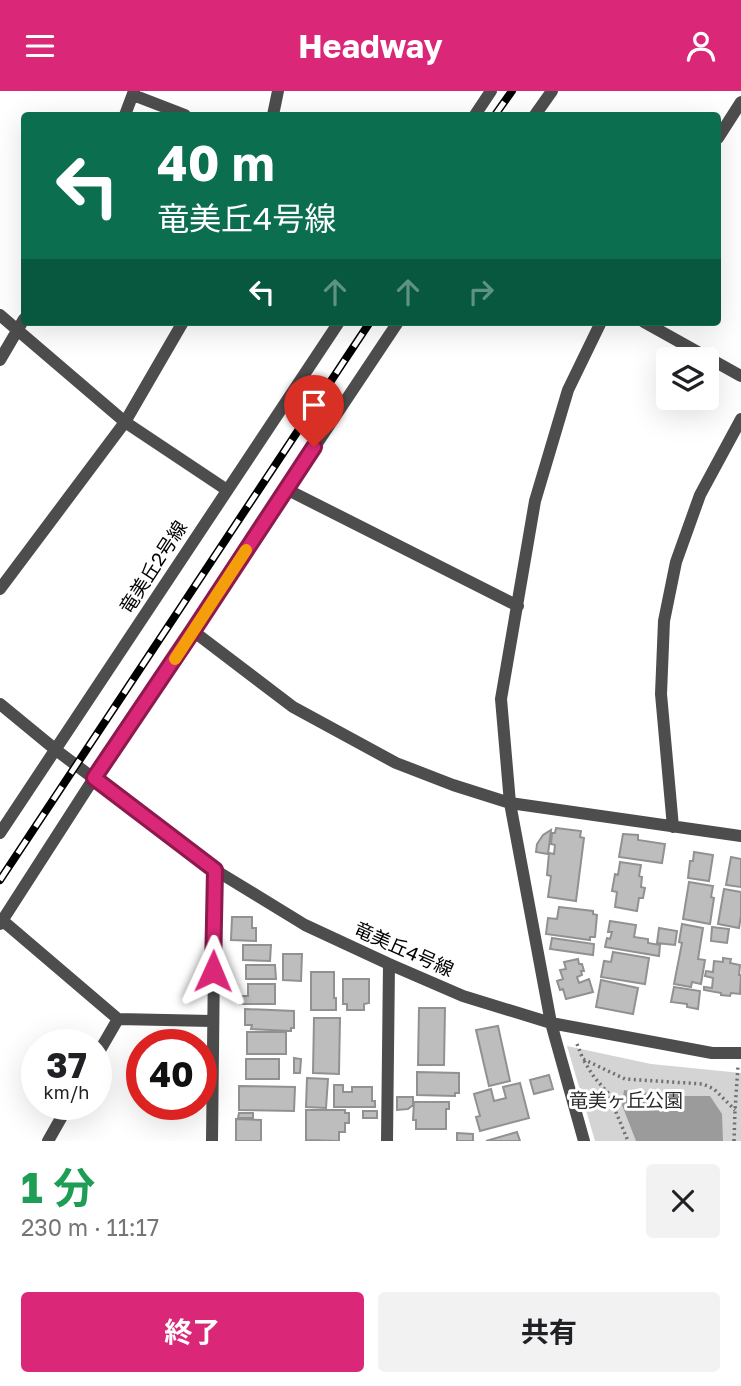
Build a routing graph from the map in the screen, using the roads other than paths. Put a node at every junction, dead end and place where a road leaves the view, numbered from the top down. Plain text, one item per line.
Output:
1 (278, 91) edge
2 (491, 91) edge
3 (552, 91) edge
4 (133, 93) edge
5 (741, 102) edge
6 (126, 112) edge
7 (178, 112) edge
8 (274, 112) edge
9 (477, 112) edge
10 (538, 112) edge
11 (721, 133) edge
12 (0, 315) edge
13 (21, 325) edge
14 (21, 326) edge
15 (23, 326) edge
16 (181, 326) edge
17 (336, 326) edge
18 (395, 326) edge
19 (599, 326) edge
20 (651, 326) edge
21 (0, 359) edge
22 (741, 376) edge
23 (741, 419) edge
24 (125, 422) junction
25 (286, 489) junction
26 (227, 490) junction
27 (0, 589) edge
28 (518, 606) junction
29 (193, 631) junction
30 (0, 704) edge
31 (56, 750) junction
32 (94, 778) junction
33 (510, 803) junction
34 (673, 827) junction
35 (0, 833) edge
36 (741, 836) edge
37 (215, 870) junction
38 (1, 922) edge
39 (388, 964) junction
40 (118, 1019) junction
41 (212, 1021) junction
42 (551, 1023) junction
43 (112, 1029) edge
44 (740, 1053) edge
45 (60, 1120) edge
46 (48, 1141) edge
47 (212, 1141) edge
48 (387, 1141) edge
49 (584, 1141) edge

1 - 8 street
2 - 9 street
3 - 10 street
4 - 6 street
4 - 7 street
5 - 11 street
12 - 13 street
14 - 21 street
15 - 24 street
16 - 24 street
17 - 26 street, 竜美丘2号線
18 - 25 street
19 - 28 street
20 - 22 street
23 - 34 street
24 - 26 street
24 - 27 street
25 - 28 street
25 - 29 street
26 - 31 street, 竜美丘2号線
28 - 33 street
29 - 32 street
29 - 33 street
30 - 31 street
31 - 32 street, 竜美丘4号線
31 - 35 street, 竜美丘2号線
32 - 37 street, 竜美丘4号線
32 - 38 street
33 - 34 street
33 - 42 street
34 - 36 street
37 - 39 street, 竜美丘4号線
37 - 41 street
38 - 40 street
39 - 42 street, 竜美丘4号線
39 - 48 street
40 - 41 street
40 - 43 street
41 - 47 street
42 - 44 street, 竜美丘4号線
42 - 49 street
45 - 46 street

